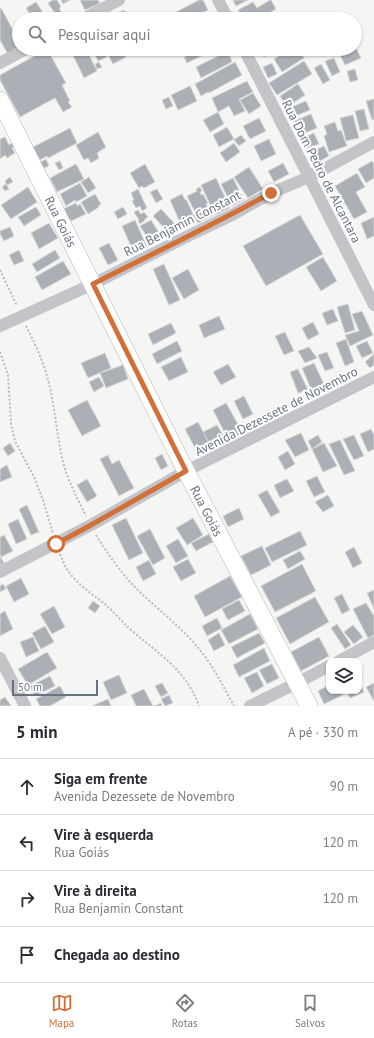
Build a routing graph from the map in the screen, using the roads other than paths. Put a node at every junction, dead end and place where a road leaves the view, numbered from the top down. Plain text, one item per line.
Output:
1 (119, 0) edge
2 (218, 0) edge
3 (96, 12) edge
4 (224, 12) edge
5 (13, 56) edge
6 (248, 56) edge
7 (0, 63) edge
8 (0, 100) edge
9 (374, 142) edge
10 (309, 177) junction
11 (93, 284) junction
12 (374, 305) edge
13 (0, 326) edge
14 (374, 377) edge
15 (186, 471) junction
16 (0, 572) edge
17 (374, 642) edge
18 (0, 658) edge
19 (345, 658) edge
20 (326, 668) edge
21 (297, 683) junction
22 (25, 706) edge
23 (250, 706) edge
24 (309, 706) edge

1 - 3 street
2 - 4 street
5 - 7 street
6 - 10 street, Rua Dom Pedro de Alcantara
8 - 11 street, Rua Goiás
9 - 10 street, Rua Benjamin Constant
10 - 11 street, Rua Benjamin Constant
10 - 12 street, Rua Dom Pedro de Alcantara
11 - 13 street, Rua Benjamin Constant
11 - 15 street, Rua Goiás
14 - 15 street, Avenida Dezessete de Novembro
15 - 16 street, Avenida Dezessete de Novembro
15 - 21 street, Rua Goiás
17 - 19 street
18 - 22 street
20 - 21 street
21 - 23 street
21 - 24 street, Rua Goiás

